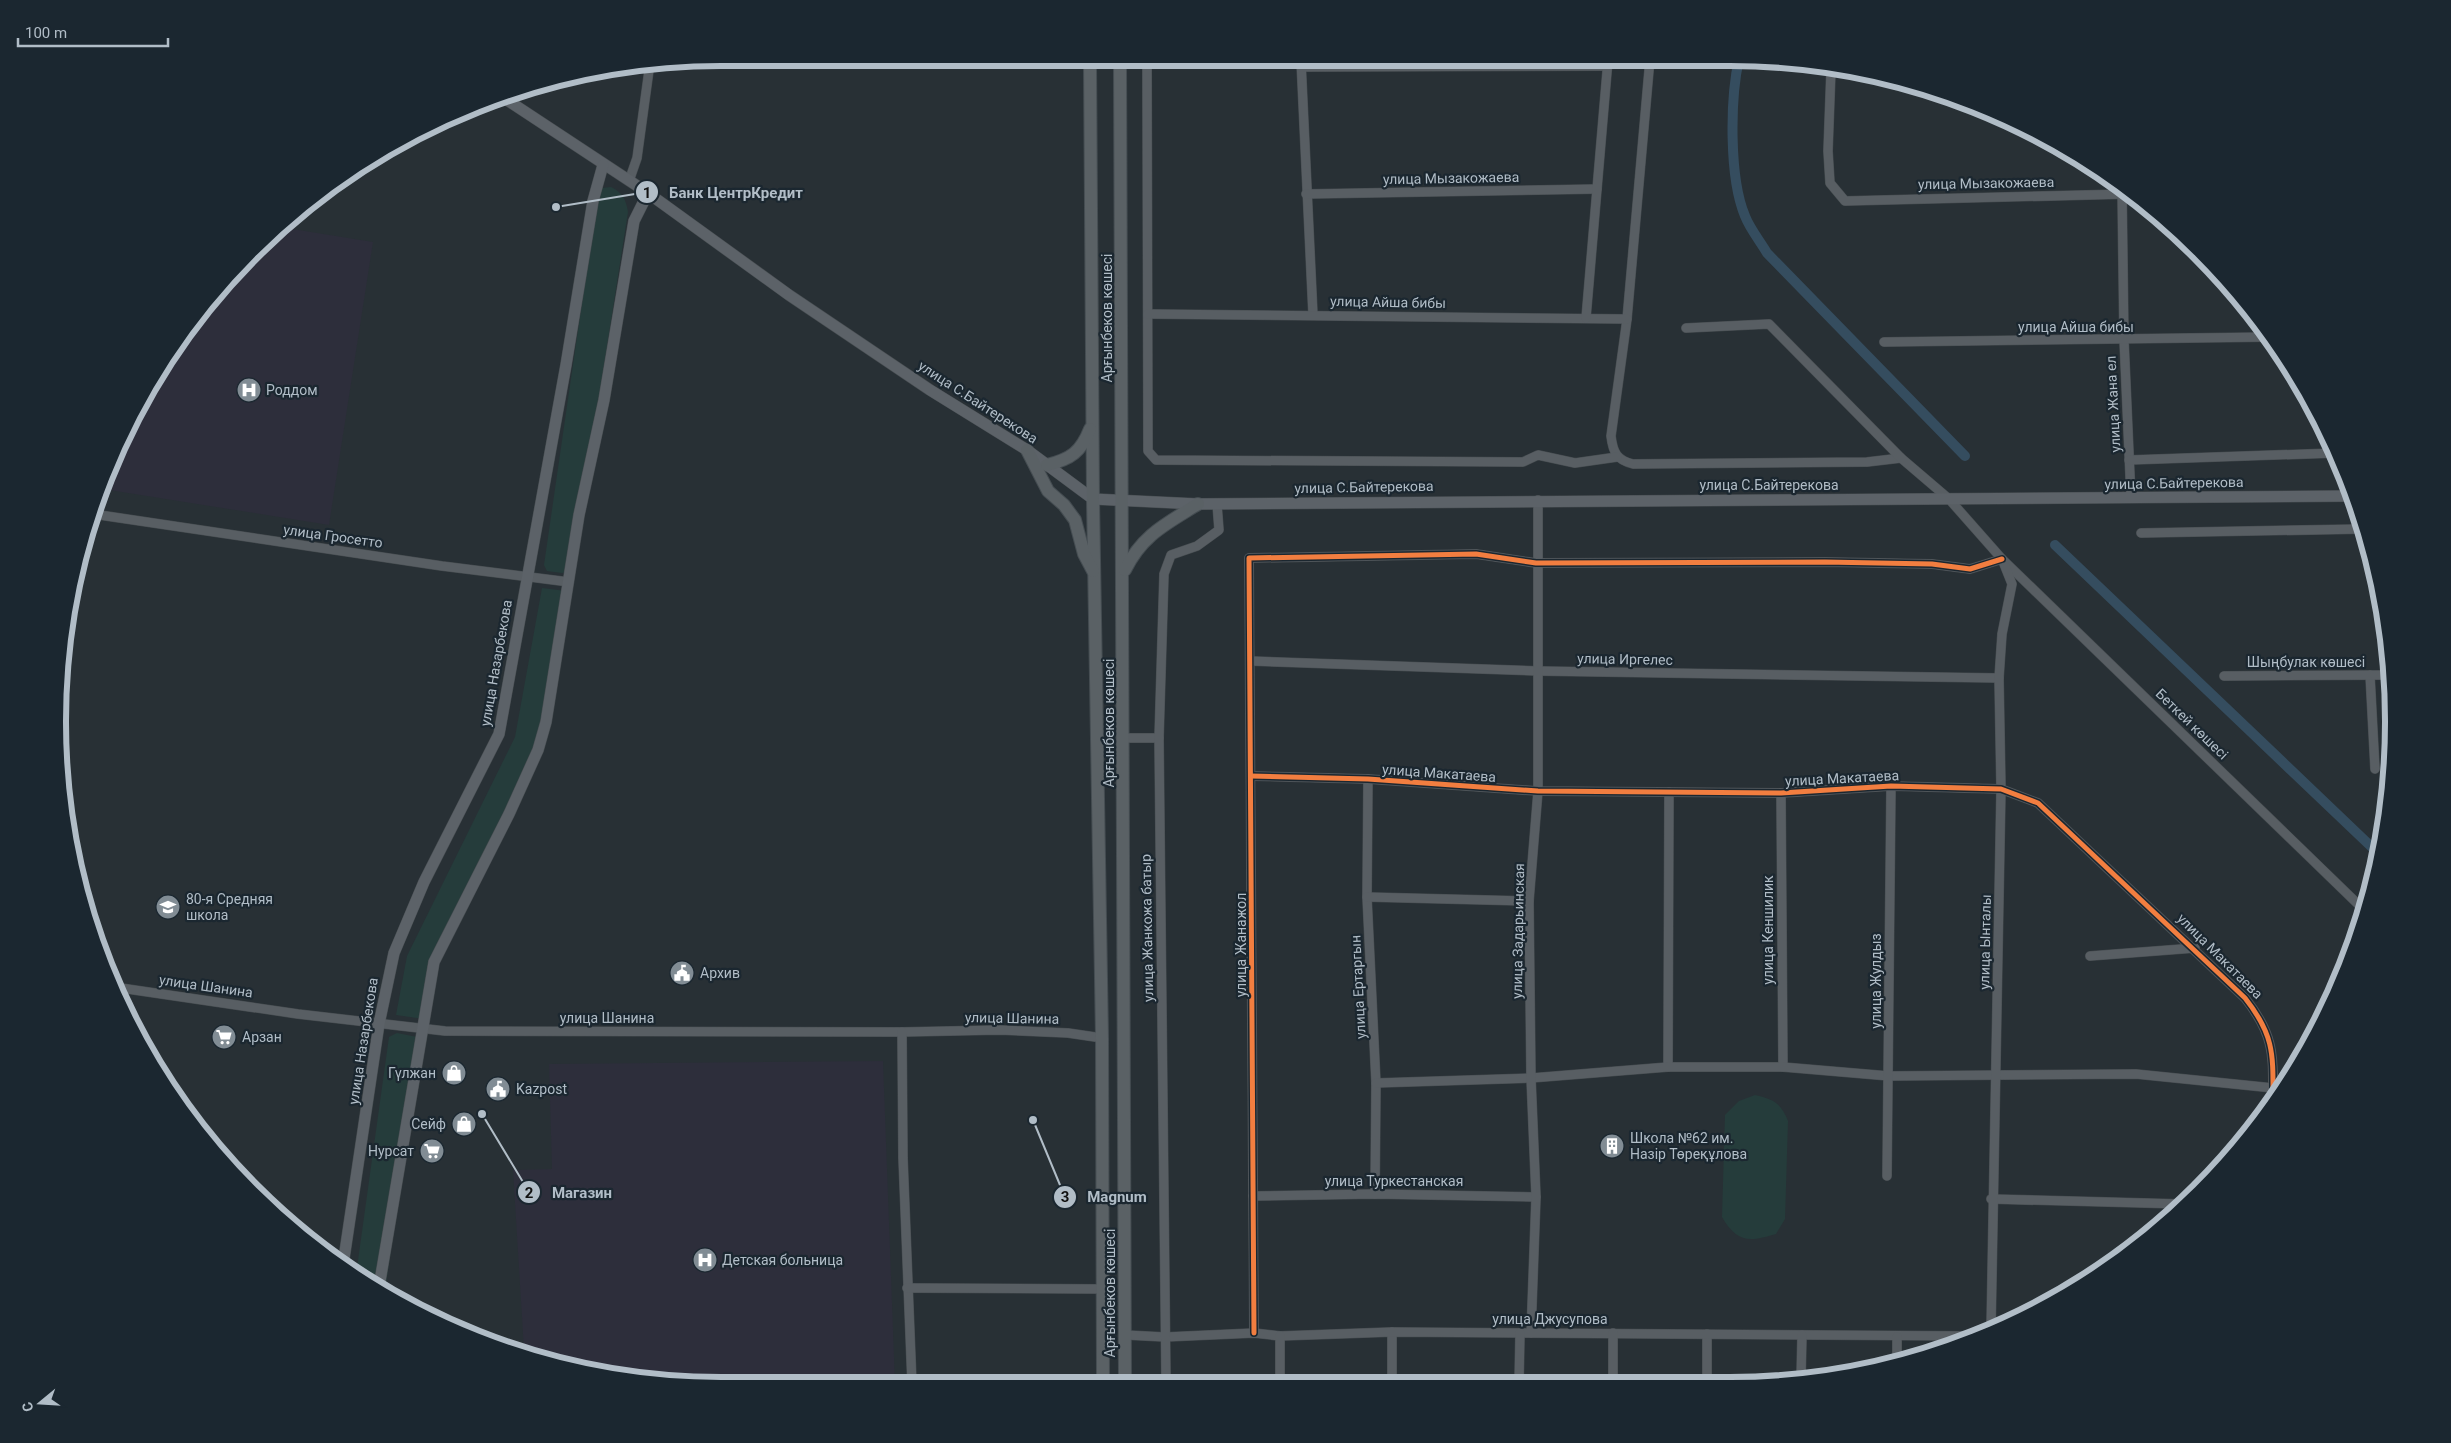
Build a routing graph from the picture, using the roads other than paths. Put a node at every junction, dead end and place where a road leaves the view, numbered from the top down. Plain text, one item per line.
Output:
1 (1090, 66) edge
2 (1120, 66) edge
3 (1147, 66) edge
4 (1301, 66) edge
5 (1608, 66) edge
6 (1649, 66) edge
7 (649, 71) edge
8 (1831, 75) edge
9 (510, 102) edge
10 (603, 165) junction
11 (629, 181) junction
12 (1597, 189) junction
13 (2115, 192) edge
14 (648, 193) junction
15 (1306, 194) junction
16 (2124, 199) edge
17 (1148, 314) junction
18 (1313, 316) junction
19 (1586, 318) junction
20 (1627, 319) junction
21 (1686, 328) dead end
22 (2259, 337) edge
23 (2124, 340) junction
24 (1884, 342) dead end
25 (1092, 422) junction
26 (1027, 450) junction
27 (2327, 453) edge
28 (1617, 457) junction
29 (1901, 458) junction
30 (2129, 460) junction
31 (1047, 465) junction
32 (2344, 496) edge
33 (1093, 498) junction
34 (2131, 498) junction
35 (1949, 499) junction
36 (1123, 500) junction
37 (1538, 500) junction
38 (1198, 504) junction
39 (1217, 504) junction
40 (100, 515) edge
41 (2355, 529) edge
42 (2141, 533) dead end
43 (2002, 559) junction
44 (1536, 563) junction
45 (1124, 572) junction
46 (1094, 573) junction
47 (526, 575) junction
48 (569, 582) junction
49 (1251, 661) junction
50 (1538, 671) junction
51 (2370, 675) junction
52 (2383, 675) edge
53 (2224, 676) dead end
54 (1999, 678) junction
55 (1124, 738) junction
56 (1160, 738) junction
57 (2375, 769) dead end
58 (1251, 776) junction
59 (1368, 779) junction
60 (1891, 786) junction
61 (2000, 789) junction
62 (1538, 791) junction
63 (1669, 792) junction
64 (1781, 793) junction
65 (1367, 897) junction
66 (1529, 901) junction
67 (2358, 904) edge
68 (2195, 948) junction
69 (2090, 956) dead end
70 (124, 988) edge
71 (379, 1024) junction
72 (422, 1028) junction
73 (902, 1032) junction
74 (1102, 1038) junction
75 (1782, 1067) junction
76 (1668, 1068) junction
77 (1997, 1074) junction
78 (1889, 1076) junction
79 (1531, 1078) junction
80 (2277, 1081) edge
81 (1376, 1083) junction
82 (2273, 1087) edge
83 (1887, 1176) dead end
84 (1375, 1194) junction
85 (1253, 1196) junction
86 (1536, 1196) junction
87 (1992, 1200) junction
88 (2173, 1204) edge
89 (344, 1257) edge
90 (381, 1281) edge
91 (907, 1288) junction
92 (1103, 1289) junction
93 (1991, 1322) edge
94 (1392, 1332) junction
95 (1254, 1333) junction
96 (1520, 1333) junction
97 (1531, 1333) junction
98 (1613, 1333) junction
99 (1707, 1334) junction
100 (1802, 1335) junction
101 (1126, 1336) junction
102 (1280, 1336) junction
103 (1955, 1336) edge
104 (1165, 1337) junction
105 (1897, 1337) junction
106 (1897, 1354) edge
107 (1801, 1372) edge
108 (912, 1377) edge
109 (1103, 1377) edge
110 (1125, 1377) edge
111 (1166, 1377) edge
112 (1280, 1377) edge
113 (1392, 1377) edge
114 (1519, 1377) edge
115 (1612, 1377) edge
116 (1707, 1377) edge

1 - 25 main road, Арғынбеков көшесі
2 - 36 main road, Арғынбеков көшесі
3 - 17 street
4 - 15 street
5 - 12 street
6 - 20 street
7 - 11 street
8 - 13 street, улица Мызакожаева
9 - 10 street, улица С.Байтерекова
10 - 11 street, улица С.Байтерекова
10 - 47 street, улица Назарбекова
11 - 14 street, улица С.Байтерекова
12 - 15 street, улица Мызакожаева
12 - 19 street
14 - 26 street, улица С.Байтерекова
14 - 48 street
15 - 18 street
16 - 23 street, улица Жана ел
17 - 18 street, улица Айша бибы
17 - 28 street
18 - 19 street, улица Айша бибы
19 - 20 street, улица Айша бибы
20 - 28 street
21 - 29 street, Беткей көшесі
22 - 23 street, улица Айша бибы
23 - 24 street, улица Айша бибы
23 - 30 street, улица Жана ел
25 - 31 main road
25 - 33 main road, Арғынбеков көшесі
26 - 31 street, улица С.Байтерекова
26 - 46 main road
27 - 30 street
28 - 29 street
29 - 35 street, Беткей көшесі
30 - 34 street, улица Жана ел
31 - 33 street, улица С.Байтерекова
32 - 34 street, улица С.Байтерекова
33 - 36 street, улица С.Байтерекова
33 - 46 main road, Арғынбеков көшесі
34 - 35 street, улица С.Байтерекова
35 - 37 street, улица С.Байтерекова
35 - 43 street, Беткей көшесі
36 - 38 street, улица С.Байтерекова
36 - 45 main road, Арғынбеков көшесі
37 - 39 street, улица С.Байтерекова
37 - 44 street, улица Задарьинская
38 - 39 street, улица С.Байтерекова
38 - 45 main road
39 - 56 street, улица Жанкожа батыр
40 - 47 street, улица Гросетто
41 - 42 street
43 - 44 street
43 - 54 street, улица Ынталы
43 - 67 street, Беткей көшесі
44 - 49 street, улица Жанажол
44 - 50 street, улица Задарьинская
45 - 55 main road, Арғынбеков көшесі
46 - 74 main road, Арғынбеков көшесі
47 - 48 street, улица Гросетто
47 - 71 street, улица Назарбекова
48 - 72 street
49 - 50 street, улица Иргелес
49 - 58 street, улица Жанажол
50 - 54 street, улица Иргелес
50 - 62 street, улица Задарьинская
51 - 52 street, Шыңбулак көшесі
51 - 53 street, Шыңбулак көшесі
51 - 57 street
54 - 61 street, улица Ынталы
55 - 56 street
55 - 101 main road, Арғынбеков көшесі
56 - 104 street, улица Жанкожа батыр
58 - 59 street, улица Макатаева
58 - 85 street, улица Жанажол
59 - 62 street, улица Макатаева
59 - 65 street, улица Ертаргын
60 - 61 street, улица Макатаева
60 - 64 street, улица Макатаева
60 - 78 street, улица Жулдыз
61 - 68 street, улица Макатаева
61 - 77 street, улица Ынталы
62 - 63 street, улица Макатаева
62 - 66 street, улица Задарьинская
63 - 64 street, улица Макатаева
63 - 76 street
64 - 75 street, улица Кеншилик
65 - 66 street
65 - 81 street, улица Ертаргын
66 - 79 street, улица Задарьинская
68 - 69 street
68 - 80 street, улица Макатаева
70 - 71 street, улица Шанина
71 - 72 street, улица Шанина
71 - 89 street, улица Назарбекова
72 - 73 street, улица Шанина
72 - 90 street
73 - 74 street, улица Шанина
73 - 91 street
74 - 92 main road, Арғынбеков көшесі
75 - 76 street
75 - 78 street
76 - 79 street
77 - 78 street
77 - 82 street
77 - 87 street, улица Ынталы
78 - 83 street, улица Жулдыз
79 - 81 street
79 - 86 street, улица Задарьинская
81 - 84 street, улица Ертаргын
84 - 85 street, улица Туркестанская
84 - 86 street, улица Туркестанская
85 - 95 street, улица Жанажол
86 - 97 street, улица Задарьинская
87 - 88 street
87 - 93 street, улица Ынталы
91 - 92 street
91 - 108 street
92 - 109 main road, Арғынбеков көшесі
94 - 96 street, улица Джусупова
94 - 102 street, улица Джусупова
94 - 113 street
95 - 102 street, улица Джусупова
95 - 104 street, улица Джусупова
96 - 97 street, улица Джусупова
96 - 114 street
97 - 98 street, улица Джусупова
98 - 99 street, улица Джусупова
98 - 115 street
99 - 100 street, улица Джусупова
99 - 116 street
100 - 105 street, улица Джусупова
100 - 107 street
101 - 104 street, улица Джусупова
101 - 110 main road, Арғынбеков көшесі
102 - 112 street
103 - 105 street, улица Джусупова
104 - 111 street, улица Жанкожа батыр
105 - 106 street

